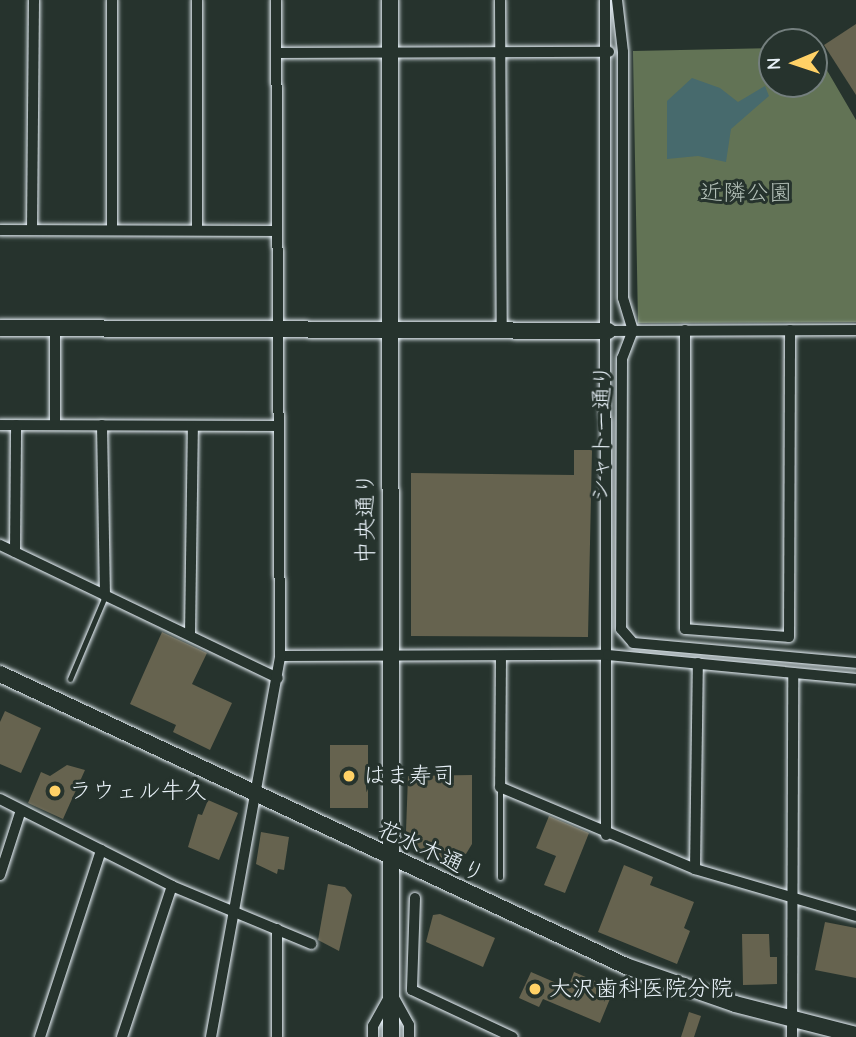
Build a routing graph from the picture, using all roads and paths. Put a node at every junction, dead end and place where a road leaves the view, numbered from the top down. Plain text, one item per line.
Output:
1 (34, 0) edge
2 (112, 0) edge
3 (197, 0) edge
4 (276, 0) edge
5 (390, 0) edge
6 (500, 0) edge
7 (605, 0) edge
8 (617, 0) edge
9 (609, 51) junction
10 (390, 52) junction
11 (501, 52) junction
12 (278, 53) junction
13 (112, 229) junction
14 (0, 230) edge
15 (32, 230) junction
16 (197, 230) junction
17 (276, 230) junction
18 (0, 328) edge
19 (55, 329) junction
20 (633, 330) junction
21 (685, 330) junction
22 (790, 330) junction
23 (856, 330) edge
24 (278, 331) junction
25 (390, 331) junction
26 (502, 331) junction
27 (608, 331) junction
28 (0, 425) edge
29 (16, 425) junction
30 (55, 425) junction
31 (102, 425) junction
32 (192, 426) junction
33 (278, 426) junction
34 (0, 545) edge
35 (15, 552) junction
36 (105, 596) junction
37 (190, 634) junction
38 (389, 655) junction
39 (608, 655) junction
40 (280, 656) junction
41 (501, 656) junction
42 (698, 663) junction
43 (856, 663) edge
44 (793, 673) junction
45 (0, 674) edge
46 (278, 678) junction
47 (70, 679) dead end
48 (856, 679) edge
49 (500, 788) junction
50 (258, 796) junction
51 (0, 799) edge
52 (21, 810) junction
53 (606, 835) junction
54 (101, 850) junction
55 (390, 859) junction
56 (695, 869) junction
57 (0, 875) edge
58 (500, 877) dead end
59 (172, 886) junction
60 (415, 898) dead end
61 (793, 901) junction
62 (234, 911) junction
63 (856, 916) edge
64 (277, 929) junction
65 (311, 944) dead end
66 (391, 993) junction
67 (793, 1029) edge
68 (506, 1035) edge
69 (856, 1035) edge
70 (40, 1037) edge
71 (122, 1037) edge
72 (211, 1037) edge
73 (277, 1037) edge
74 (373, 1037) edge
75 (391, 1037) edge
76 (409, 1037) edge

1 - 15 street
2 - 13 street
3 - 16 street
4 - 12 street
5 - 10 street, 中央通り
6 - 11 street
7 - 9 street
8 - 20 street
9 - 11 street
9 - 27 street
10 - 11 street
10 - 12 street
10 - 25 street, 中央通り
11 - 26 street
12 - 17 street
13 - 15 street
13 - 16 street
14 - 15 street
16 - 17 street
17 - 24 street
18 - 19 street
19 - 24 street
19 - 30 street
20 - 21 street
20 - 27 street
20 - 43 street, シャトー通り
21 - 22 street
21 - 22 street
22 - 23 street
24 - 25 street
24 - 33 street
25 - 26 street
25 - 38 street, 中央通り
26 - 27 street
27 - 39 street
28 - 29 street
29 - 30 street
29 - 35 street
30 - 31 street
31 - 32 street
31 - 36 street
32 - 33 street
32 - 37 street
33 - 40 street
34 - 35 street
35 - 36 street
36 - 37 street
36 - 47 lane
37 - 46 street
38 - 40 street
38 - 41 street
38 - 55 street, 中央通り
39 - 41 street
39 - 42 street
39 - 53 street
40 - 46 street
41 - 49 street
42 - 44 street
42 - 56 street
44 - 48 street
44 - 61 street
45 - 50 street, 花水木通り
46 - 50 street
49 - 53 street
49 - 58 lane
50 - 55 street, 花水木通り
50 - 62 street
51 - 52 street
52 - 54 street
52 - 57 street
53 - 56 street
54 - 59 street
54 - 70 street
55 - 66 street, 中央通り
55 - 67 street, 花水木通り
56 - 61 street
59 - 62 street
59 - 71 street
60 - 68 street
61 - 63 street
61 - 67 street
62 - 64 street
62 - 72 street
64 - 65 street
64 - 73 street
66 - 74 street
66 - 75 street, 中央通り
66 - 76 street
67 - 69 street, 花水木通り

